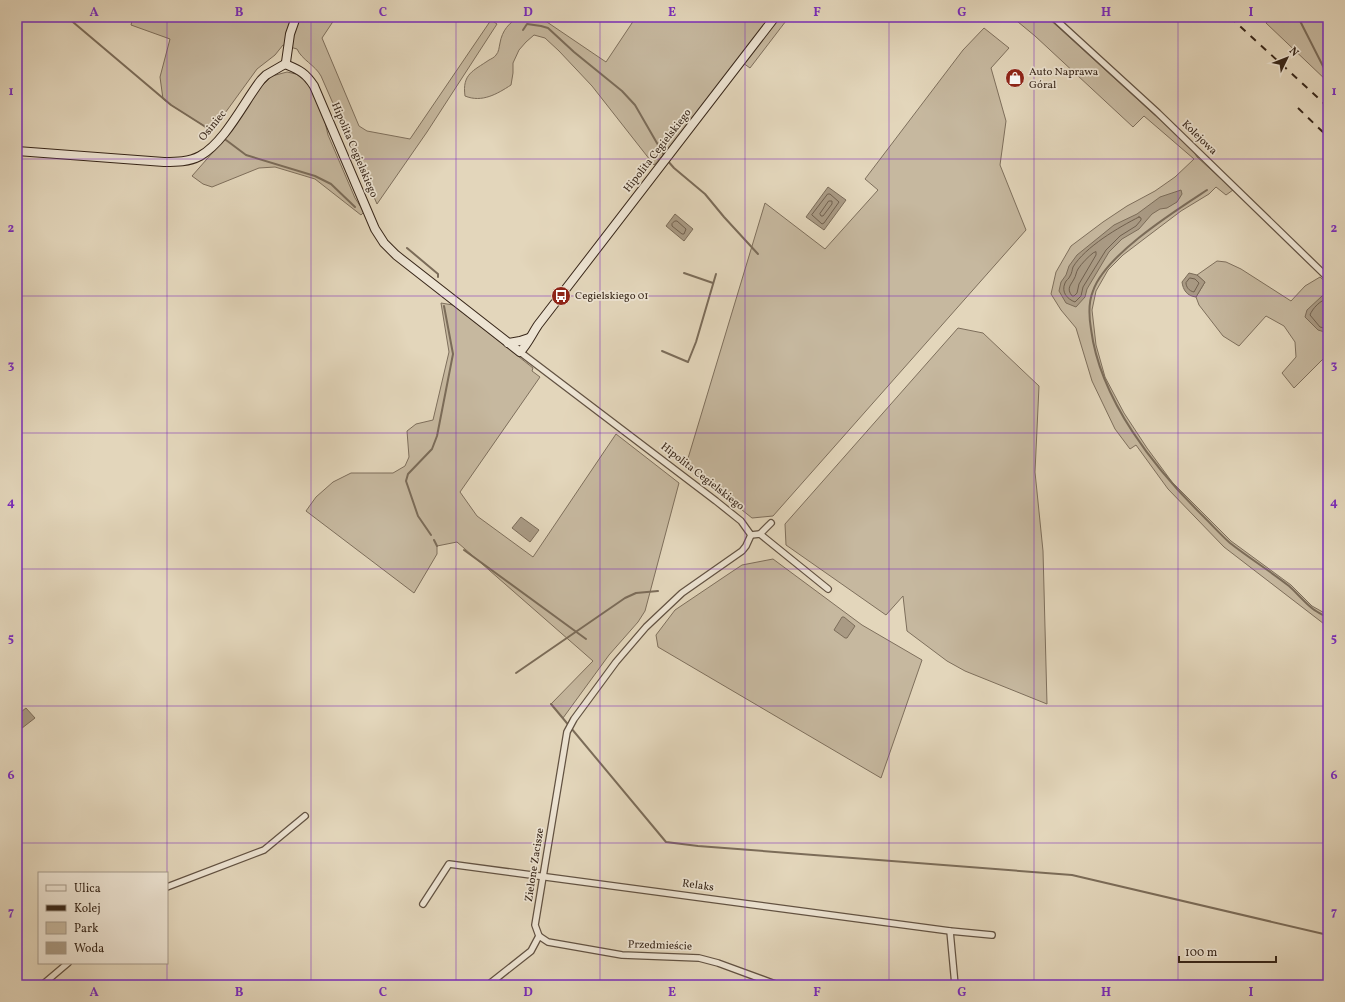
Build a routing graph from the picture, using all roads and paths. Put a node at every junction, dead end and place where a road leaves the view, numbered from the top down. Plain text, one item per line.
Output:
1 (296, 17) edge
2 (775, 17) edge
3 (1053, 17) edge
4 (285, 64) junction
5 (17, 151) edge
6 (1328, 278) edge
7 (529, 338) junction
8 (508, 343) junction
9 (520, 352) junction
10 (771, 523) dead end
11 (760, 534) junction
12 (751, 535) junction
13 (828, 589) dead end
14 (306, 816) dead end
15 (544, 876) junction
16 (168, 887) edge
17 (423, 904) dead end
18 (950, 931) junction
19 (992, 935) dead end
20 (539, 936) junction
21 (67, 964) edge
22 (42, 985) edge
23 (488, 985) edge
24 (778, 985) edge
25 (955, 985) edge

1 - 4 street
2 - 7 street, Hipolita Cegielskiego
3 - 6 street, Kolejowa
4 - 5 street, Osiniec
4 - 8 street, Hipolita Cegielskiego
7 - 8 street
7 - 9 street, Hipolita Cegielskiego
8 - 9 street, Hipolita Cegielskiego
9 - 12 street, Hipolita Cegielskiego
10 - 11 street
11 - 12 street
11 - 13 street
12 - 15 street, Zielone Zacisze
14 - 16 street
15 - 17 street, Relaks
15 - 18 street, Relaks
15 - 20 street, Zielone Zacisze
18 - 19 street, Relaks
18 - 25 street
20 - 23 street
20 - 24 street, Przedmieście
21 - 22 street

